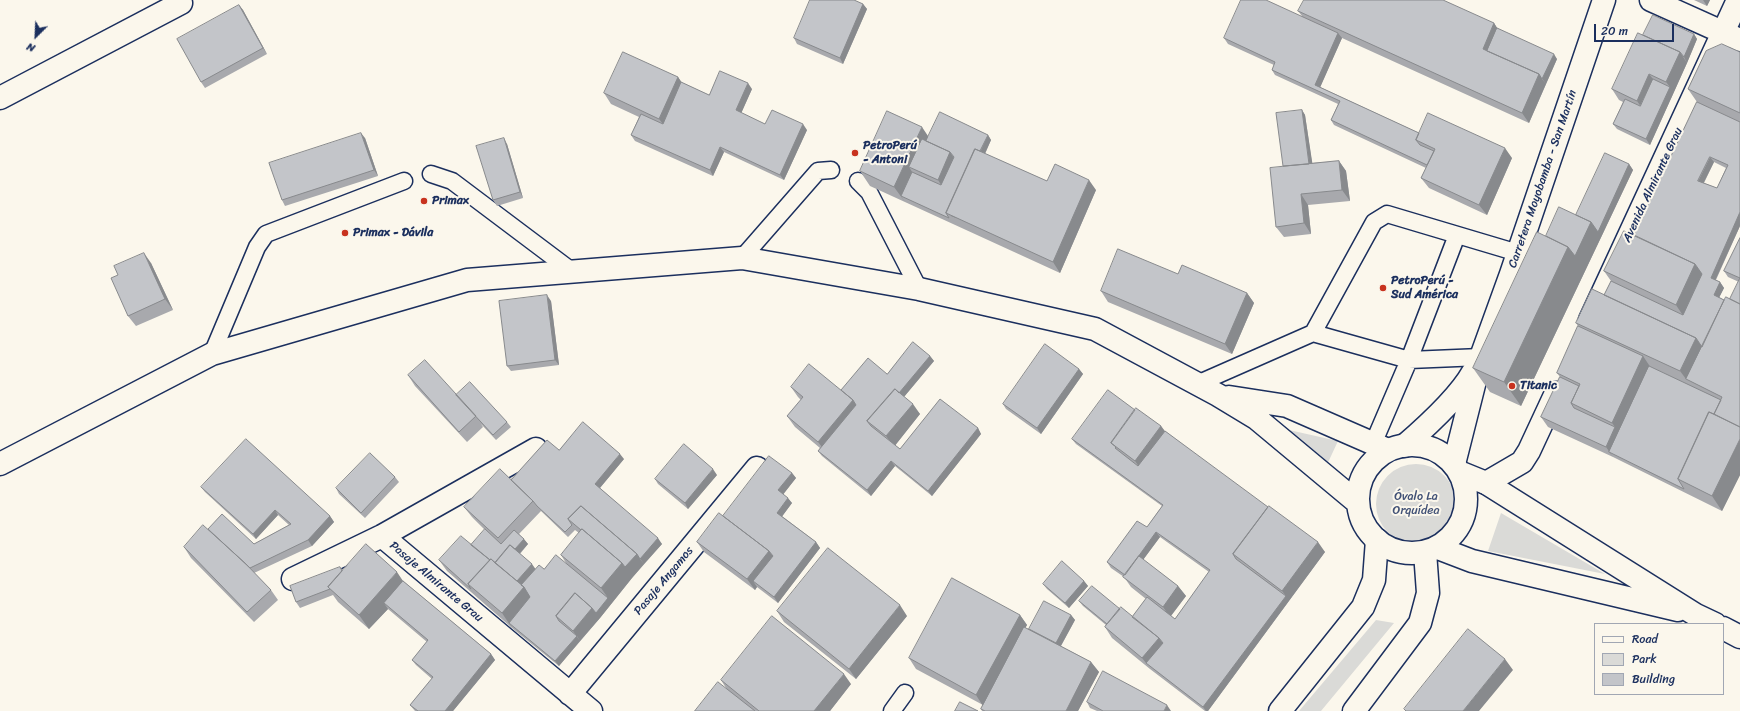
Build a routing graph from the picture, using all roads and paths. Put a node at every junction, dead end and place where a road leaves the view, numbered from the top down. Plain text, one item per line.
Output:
1 (1604, 0) edge
2 (1651, 0) edge
3 (1738, 0) edge
4 (181, 3) dead end
5 (1732, 36) edge
6 (0, 98) edge
7 (831, 170) dead end
8 (432, 174) dead end
9 (858, 181) dead end
10 (404, 182) dead end
11 (1457, 235) junction
12 (1518, 253) junction
13 (742, 258) junction
14 (573, 272) junction
15 (919, 288) junction
16 (1313, 333) junction
17 (1583, 336) edge
18 (212, 354) junction
19 (1481, 357) junction
20 (1409, 360) junction
21 (1566, 372) edge
22 (1197, 384) junction
23 (1218, 396) junction
24 (1389, 447) junction
25 (536, 449) dead end
26 (0, 464) edge
27 (757, 468) dead end
28 (1456, 468) junction
29 (1486, 483) junction
30 (1358, 503) junction
31 (382, 536) junction
32 (1377, 540) junction
33 (1431, 550) junction
34 (293, 579) dead end
35 (1705, 619) edge
36 (1724, 629) edge
37 (1740, 637) edge
38 (905, 693) dead end
39 (570, 694) junction
40 (591, 711) edge
41 (892, 711) edge
42 (1280, 711) edge
43 (1354, 711) edge

1 - 12 main road, Carretera Moyobamba - San Martín
2 - 5 main road
3 - 5 main road, Avenida Almirante Grau
4 - 6 main road
5 - 17 main road, Avenida Almirante Grau
7 - 13 lane
8 - 14 lane
9 - 15 lane
10 - 18 lane
11 - 12 lane
11 - 16 lane
11 - 20 lane
12 - 19 main road, Carretera Moyobamba - San Martín
13 - 14 main road
13 - 15 main road
14 - 18 main road
15 - 22 main road
16 - 20 lane
16 - 22 lane
18 - 26 main road
19 - 20 lane
19 - 24 main road, Carretera Moyobamba - San Martín
19 - 28 main road, Carretera Moyobamba - San Martín
20 - 24 lane
21 - 29 main road
22 - 23 main road
23 - 24 main road
23 - 30 main road
24 - 28 main road
24 - 30 main road
25 - 31 main road, Pasaje Almirante Grau
27 - 39 main road, Pasaje Angamos
28 - 29 main road
28 - 33 main road
29 - 35 main road
30 - 32 main road
31 - 34 main road
31 - 39 main road, Pasaje Almirante Grau
32 - 33 main road
32 - 42 main road
33 - 35 main road
33 - 43 main road
36 - 37 main road
38 - 41 lane
39 - 40 main road, Pasaje Almirante Grau

